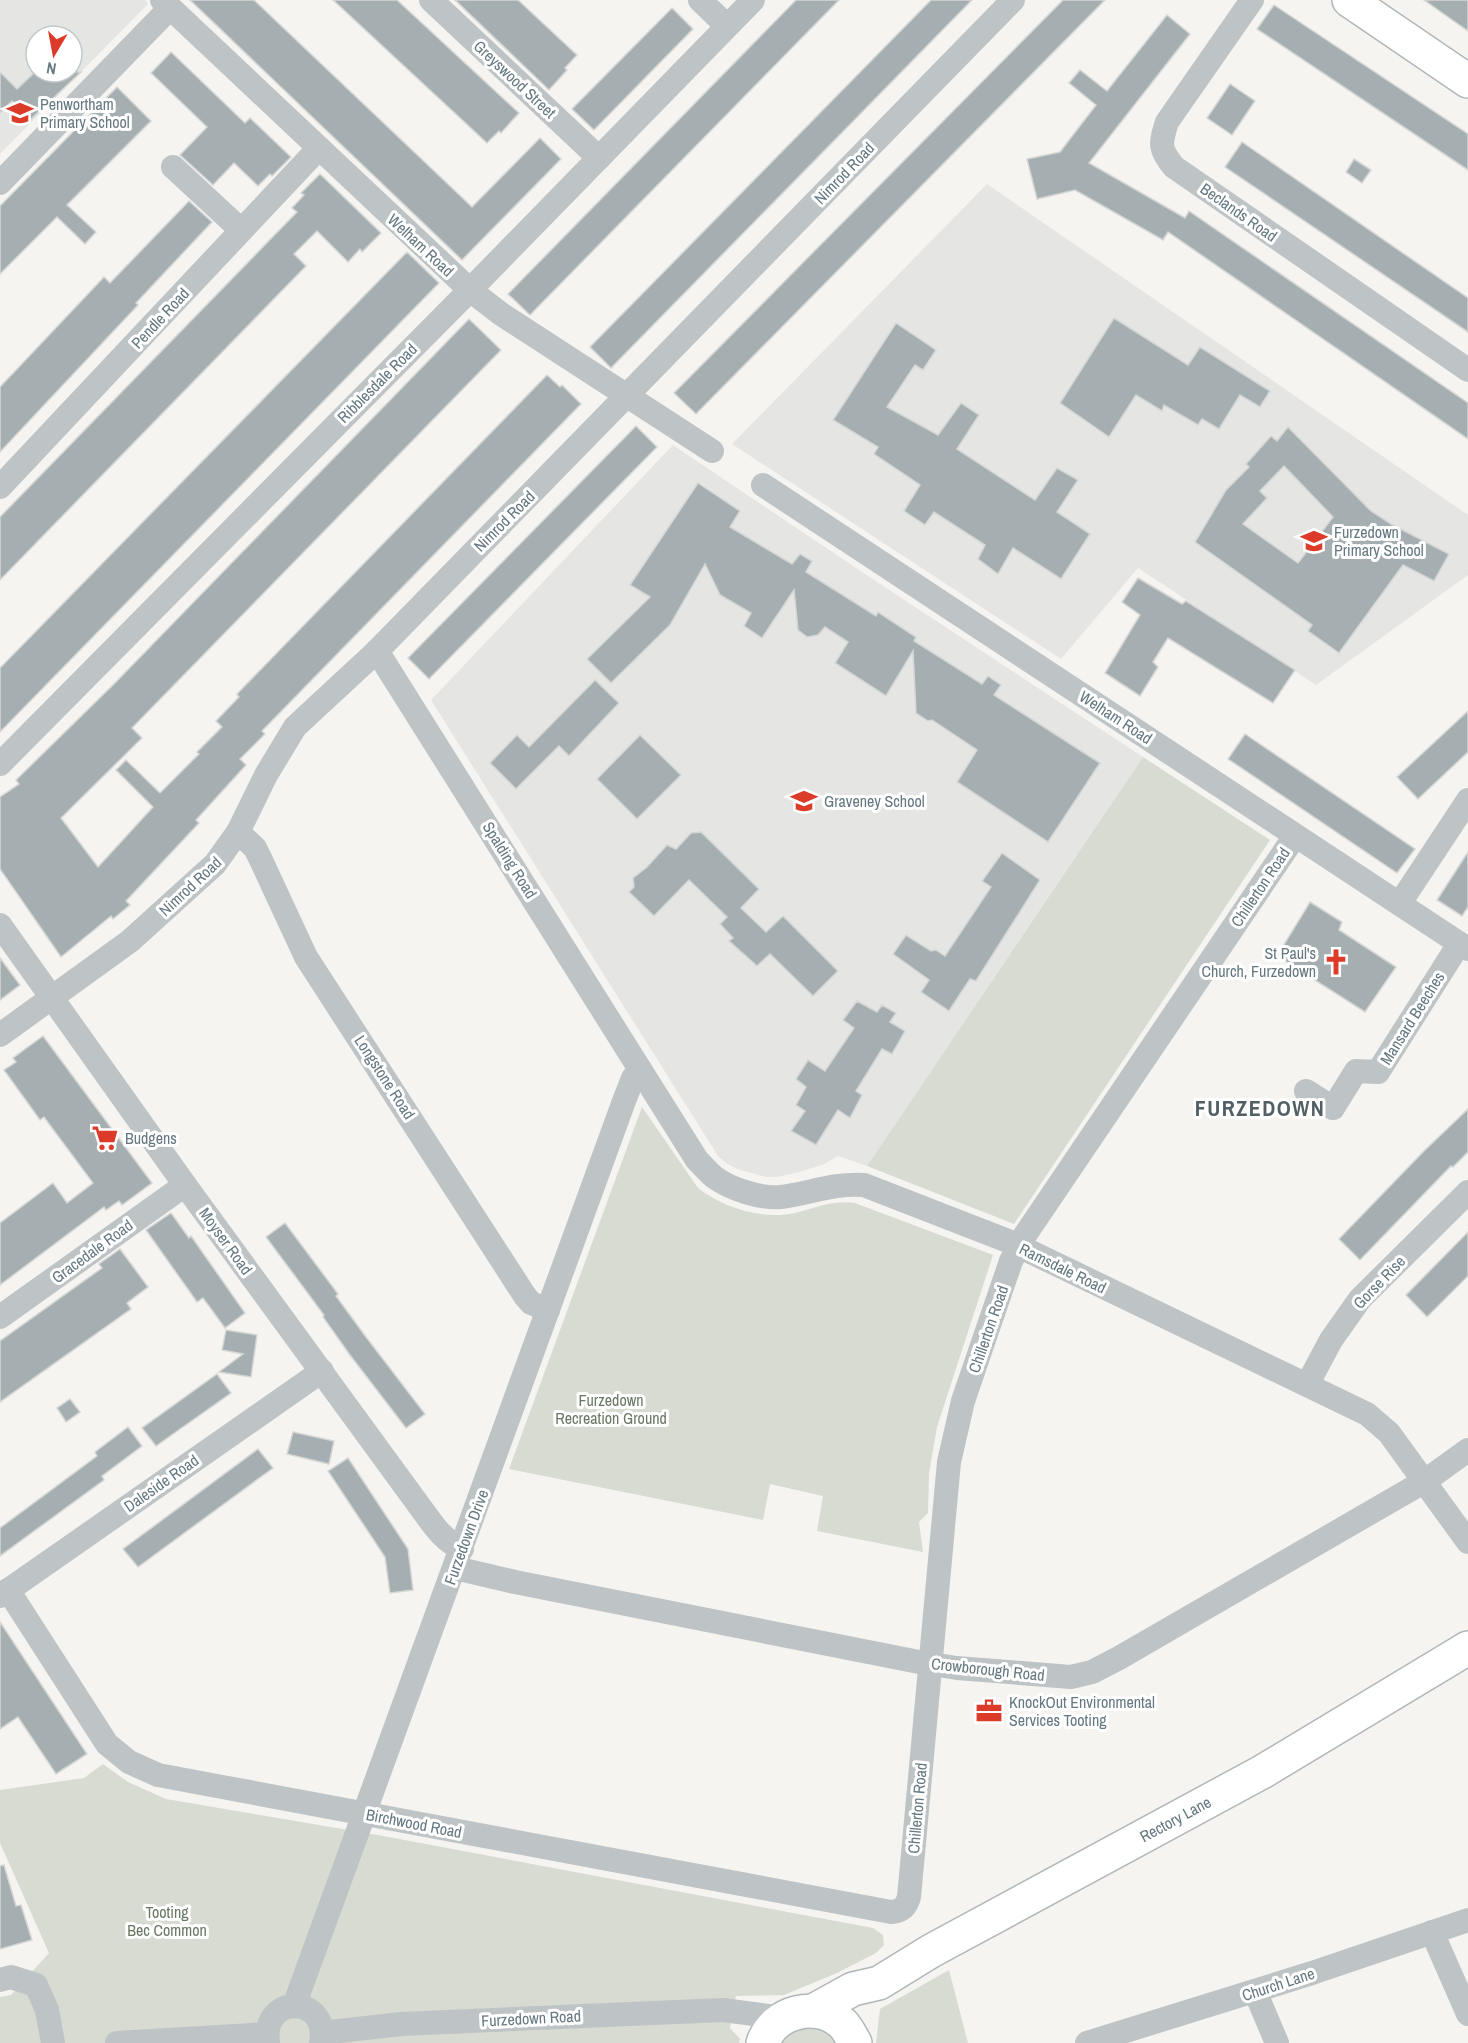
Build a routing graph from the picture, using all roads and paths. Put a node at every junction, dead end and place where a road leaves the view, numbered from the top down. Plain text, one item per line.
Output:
1 (430, 0) edge
2 (700, 0) edge
3 (753, 0) edge
4 (1013, 0) edge
5 (1252, 0) edge
6 (1349, 0) edge
7 (166, 4) edge
8 (727, 26) junction
9 (1468, 81) edge
10 (319, 148) junction
11 (599, 158) junction
12 (173, 167) dead end
13 (0, 183) edge
14 (241, 230) junction
15 (470, 290) junction
16 (1468, 370) edge
17 (627, 396) junction
18 (712, 451) dead end
19 (763, 485) dead end
20 (0, 487) edge
21 (376, 651) junction
22 (0, 764) edge
23 (1468, 801) edge
24 (238, 832) junction
25 (1295, 836) junction
26 (1400, 903) junction
27 (0, 925) edge
28 (1464, 946) edge
29 (51, 997) junction
30 (0, 1035) edge
31 (641, 1071) junction
32 (1306, 1091) dead end
33 (185, 1185) junction
34 (1468, 1192) edge
35 (1018, 1246) junction
36 (548, 1310) junction
37 (0, 1317) edge
38 (322, 1371) junction
39 (1307, 1384) junction
40 (1468, 1450) edge
41 (1425, 1481) junction
42 (1468, 1542) edge
43 (458, 1558) junction
44 (4, 1593) edge
45 (1468, 1648) edge
46 (930, 1664) junction
47 (364, 1814) junction
48 (906, 1905) joint
49 (1468, 1920) edge
50 (1432, 1932) junction
51 (0, 1980) edge
52 (879, 1983) junction
53 (1255, 1991) junction
54 (294, 2006) junction
55 (1468, 2014) edge
56 (781, 2028) edge
57 (321, 2038) edge
58 (267, 2039) edge
59 (853, 2040) edge
60 (53, 2043) edge
61 (117, 2043) edge
62 (1087, 2043) edge
63 (1277, 2043) edge

1 - 11 street, Greyswood Street
2 - 8 street
3 - 8 street, Ribblesdale Road
4 - 17 street, Nimrod Road
5 - 16 street, Beclands Road
6 - 9 main road
7 - 10 street, Welham Road
7 - 13 street
8 - 11 street, Ribblesdale Road
10 - 14 street, Pendle Road
10 - 15 street, Welham Road
11 - 15 street, Ribblesdale Road
12 - 14 street
14 - 20 street, Pendle Road
15 - 17 street, Welham Road
15 - 22 street, Ribblesdale Road
17 - 18 street, Welham Road
17 - 21 street, Nimrod Road
19 - 25 street, Welham Road
21 - 24 street, Nimrod Road
21 - 31 street, Spalding Road
23 - 26 street
24 - 29 street, Nimrod Road
24 - 36 street, Longstone Road
25 - 26 street, Welham Road
25 - 35 street, Chillerton Road
26 - 28 street, Welham Road
27 - 29 street, Moyser Road
28 - 32 street, Mansard Beeches
29 - 30 street, Nimrod Road
29 - 33 street, Moyser Road
31 - 35 street, Ramsdale Road
31 - 36 street, Furzedown Drive
33 - 37 street, Gracedale Road
33 - 38 street, Moyser Road
34 - 39 street, Gorse Rise
35 - 39 street, Ramsdale Road
35 - 46 street, Chillerton Road
36 - 43 street, Furzedown Drive
38 - 43 street, Moyser Road
38 - 44 street, Daleside Road
39 - 41 street, Ramsdale Road
40 - 41 street, Crowborough Road
41 - 42 street, Ramsdale Road
41 - 46 street, Crowborough Road
43 - 46 street, Crowborough Road
43 - 47 street, Furzedown Drive
44 - 47 street, Birchwood Road
45 - 52 main road, Rectory Lane
46 - 48 street, Chillerton Road
47 - 48 street, Birchwood Road
47 - 54 street, Furzedown Drive
49 - 50 street, Church Lane
50 - 53 street, Church Lane
50 - 55 street
51 - 60 street
52 - 56 main road, Rectory Lane
52 - 59 main road
53 - 62 street, Church Lane
53 - 63 street
54 - 57 street
54 - 58 street
56 - 57 street, Furzedown Road
56 - 59 main road
58 - 61 street

